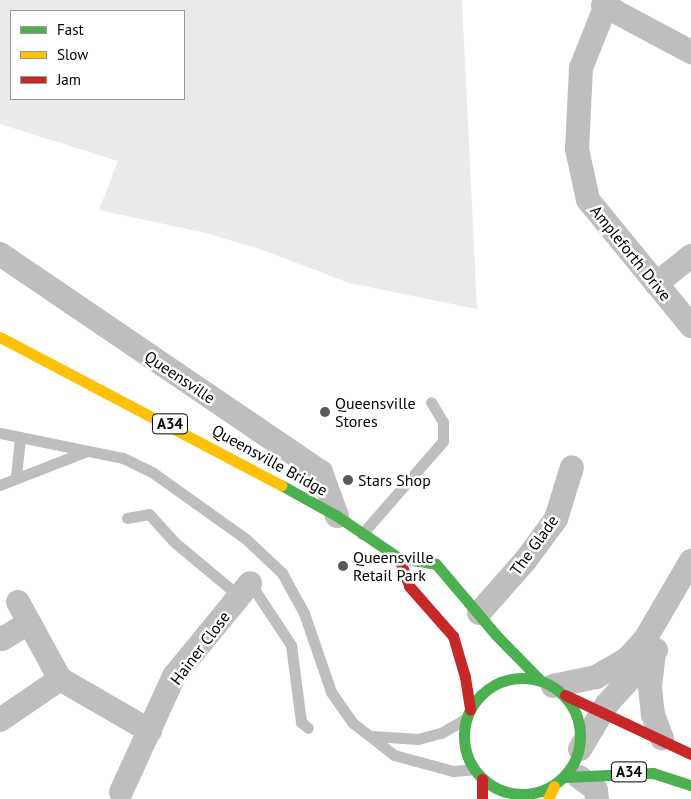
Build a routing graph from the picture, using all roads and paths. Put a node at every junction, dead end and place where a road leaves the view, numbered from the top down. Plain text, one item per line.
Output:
1 (605, 3) edge
2 (691, 52) edge
3 (0, 254) edge
4 (691, 256) edge
5 (656, 284) junction
6 (691, 326) edge
7 (0, 337) edge
8 (431, 402) dead end
9 (0, 433) edge
10 (20, 437) junction
11 (88, 451) junction
12 (572, 467) dead end
13 (16, 477) junction
14 (0, 485) edge
15 (337, 516) junction
16 (127, 518) dead end
17 (362, 534) junction
18 (399, 558) junction
19 (691, 560) edge
20 (245, 590) junction
21 (691, 593) edge
22 (18, 602) dead end
23 (479, 613) junction
24 (29, 622) junction
25 (2, 639) dead end
26 (654, 653) junction
27 (60, 679) junction
28 (552, 687) junction
29 (468, 714) junction
30 (601, 714) junction
31 (0, 720) edge
32 (308, 728) dead end
33 (150, 731) junction
34 (372, 736) junction
35 (662, 738) junction
36 (580, 749) junction
37 (691, 754) edge
38 (474, 769) junction
39 (121, 775) dead end
40 (572, 777) junction
41 (482, 779) junction
42 (691, 785) edge
43 (554, 786) junction
44 (482, 799) edge
45 (548, 799) edge
46 (597, 799) edge

1 - 2 street
1 - 5 street, Ampleforth Drive
3 - 15 street, Queensville
4 - 5 street
5 - 6 street, Ampleforth Drive
7 - 15 main road, Queensville Bridge / A34
8 - 17 lane
9 - 10 lane
10 - 11 lane
10 - 13 lane
11 - 13 lane
11 - 34 lane
12 - 23 street, The Glade
13 - 14 lane
15 - 17 main road, A34
16 - 20 lane
17 - 18 main road, A34
18 - 23 main road, A34
18 - 29 main road
19 - 28 street
20 - 32 lane
20 - 33 street, Hainer Close
21 - 26 street
22 - 24 street
23 - 28 main road, A34
24 - 25 street
24 - 27 street
26 - 30 street
26 - 35 street
27 - 31 street
27 - 33 street
28 - 29 main road
28 - 30 main road, A34
28 - 36 main road
29 - 34 lane
29 - 38 main road
30 - 35 main road, A34
30 - 36 street
33 - 39 street, Hainer Close
34 - 38 lane
35 - 37 main road, A34
36 - 40 main road
38 - 41 main road
40 - 42 main road, A34
40 - 43 main road
40 - 46 street
41 - 43 main road
41 - 44 main road
43 - 45 main road

